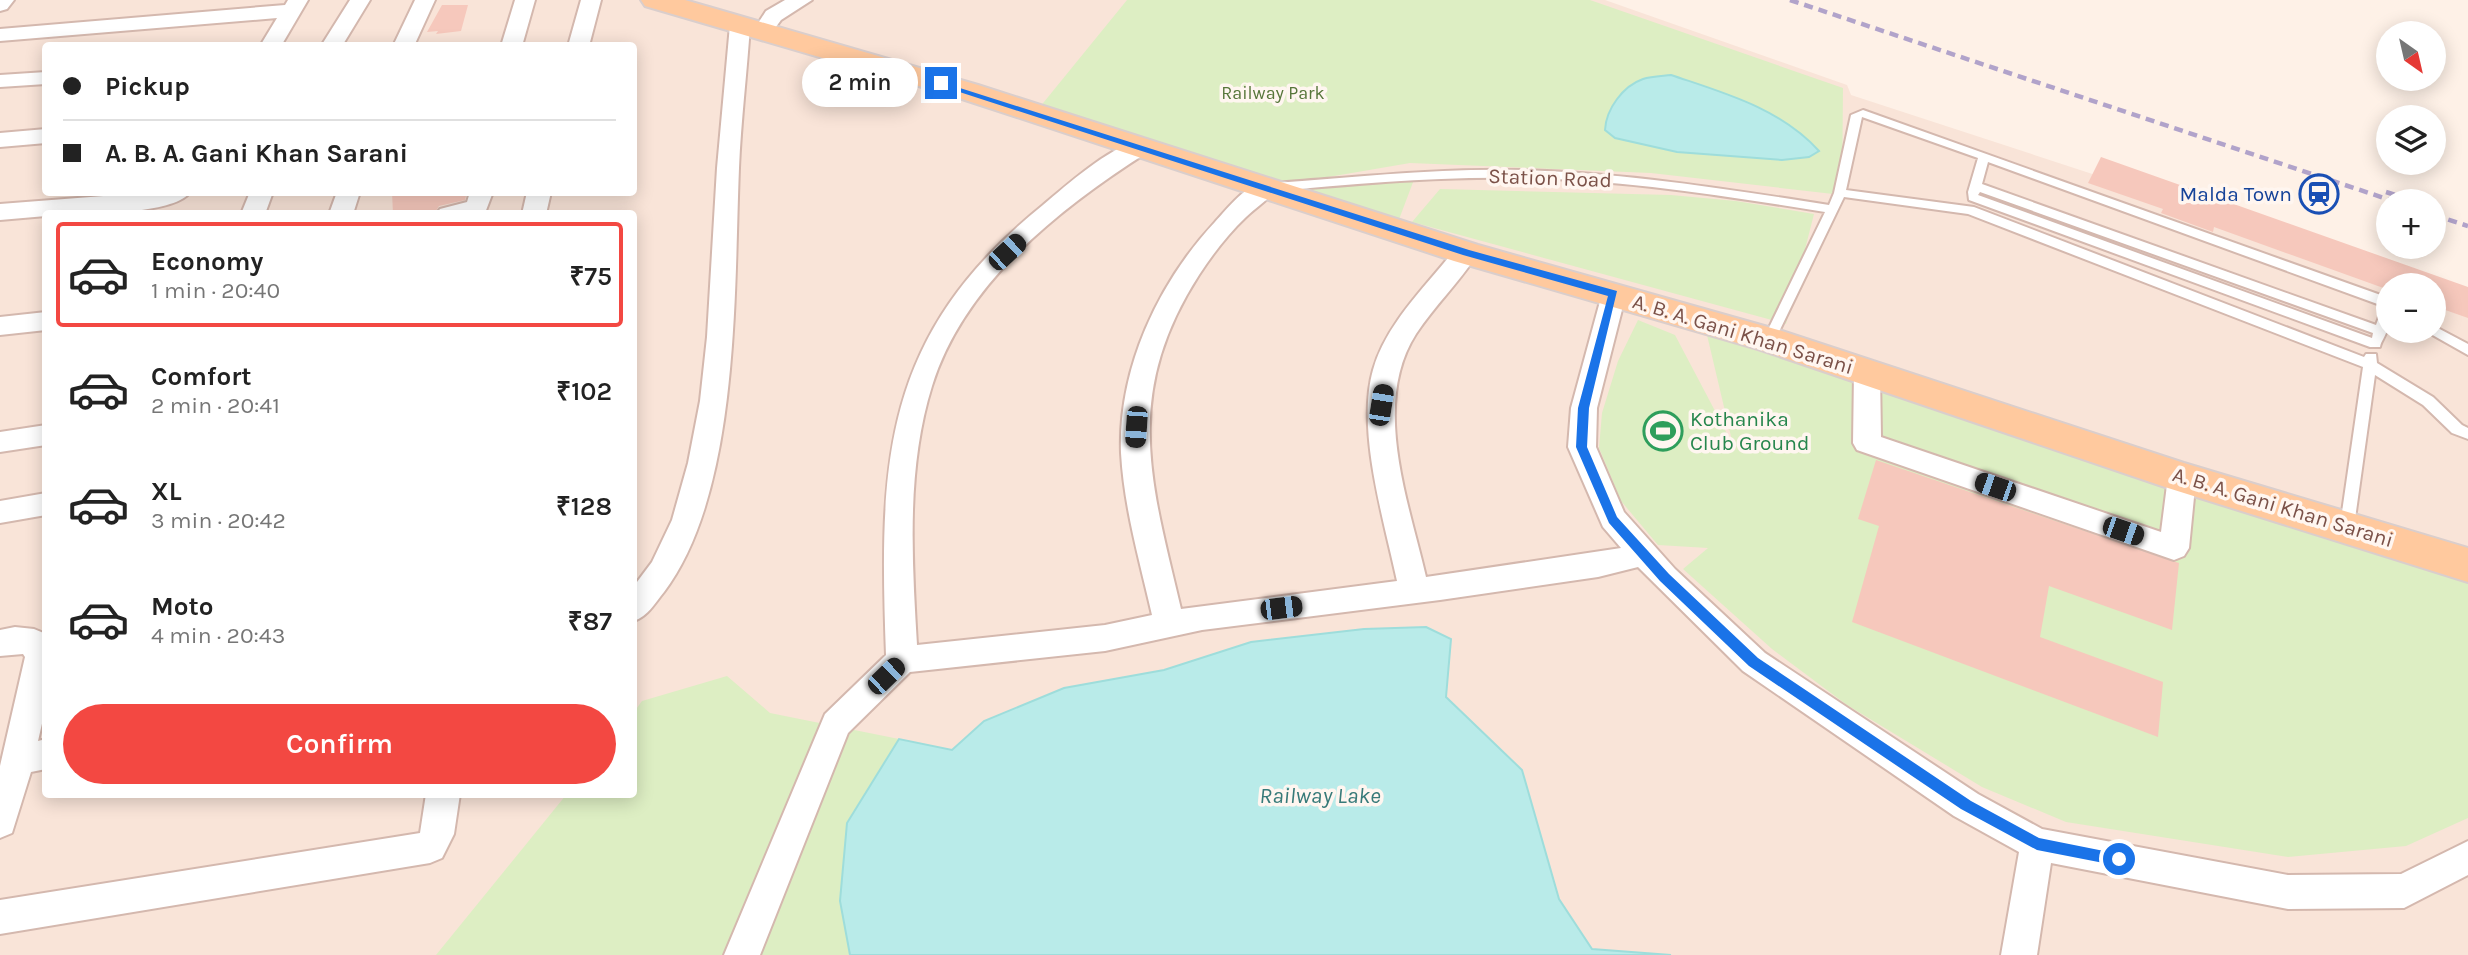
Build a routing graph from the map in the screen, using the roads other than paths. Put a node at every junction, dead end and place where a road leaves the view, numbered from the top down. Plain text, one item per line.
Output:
1 (4, 0) edge
2 (360, 0) edge
3 (425, 0) edge
4 (525, 0) edge
5 (591, 0) edge
6 (654, 0) edge
7 (802, 0) edge
8 (0, 5) edge
9 (294, 5) edge
10 (752, 28) junction
11 (0, 35) edge
12 (272, 42) edge
13 (334, 42) edge
14 (405, 42) edge
15 (512, 42) edge
16 (580, 42) edge
17 (42, 78) edge
18 (0, 82) edge
19 (42, 136) edge
20 (0, 140) edge
21 (1140, 147) junction
22 (1984, 157) junction
23 (1265, 188) junction
24 (1840, 193) junction
25 (168, 196) edge
26 (481, 196) edge
27 (1973, 198) junction
28 (1832, 209) junction
29 (467, 210) edge
30 (0, 212) edge
31 (1466, 253) junction
32 (1614, 294) junction
33 (2376, 299) edge
34 (42, 321) edge
35 (0, 326) edge
36 (2376, 337) edge
37 (2446, 337) edge
38 (1769, 340) junction
39 (2376, 343) edge
40 (2468, 350) edge
41 (2368, 364) junction
42 (1867, 372) junction
43 (2468, 434) edge
44 (42, 436) edge
45 (0, 442) edge
46 (2182, 477) junction
47 (42, 505) edge
48 (0, 512) edge
49 (2347, 526) junction
50 (1644, 554) junction
51 (2468, 565) edge
52 (1414, 592) junction
53 (637, 605) edge
54 (1170, 624) junction
55 (0, 643) edge
56 (902, 660) junction
57 (32, 757) edge
58 (442, 798) edge
59 (0, 822) edge
60 (2037, 844) junction
61 (2468, 857) edge
62 (0, 917) edge
63 (742, 955) edge
64 (2019, 955) edge

1 - 8 street
2 - 13 street
3 - 14 street
4 - 15 street
5 - 16 street
6 - 10 main road, A. B. A. Gani Khan Sarani
7 - 10 street
9 - 11 street
9 - 12 street
10 - 21 main road, A. B. A. Gani Khan Sarani
10 - 53 street
17 - 18 street
19 - 20 street
21 - 23 main road, A. B. A. Gani Khan Sarani
21 - 56 street
22 - 24 lane
22 - 27 lane
22 - 33 lane
23 - 28 lane, Station Road
23 - 31 main road, A. B. A. Gani Khan Sarani
23 - 54 street
24 - 27 lane
24 - 28 lane
25 - 30 street
26 - 29 street
27 - 36 lane
27 - 41 lane
28 - 38 lane
31 - 32 main road, A. B. A. Gani Khan Sarani
31 - 52 street
32 - 38 main road, A. B. A. Gani Khan Sarani
32 - 50 street
34 - 35 street
37 - 40 lane
38 - 42 main road, A. B. A. Gani Khan Sarani
39 - 41 lane
41 - 43 lane
41 - 49 lane
42 - 46 main road, A. B. A. Gani Khan Sarani
42 - 46 street
44 - 45 street
46 - 49 main road, A. B. A. Gani Khan Sarani
47 - 48 street
49 - 51 main road, A. B. A. Gani Khan Sarani
50 - 52 street
50 - 60 street
52 - 54 street
54 - 56 street
55 - 57 street
56 - 63 street
57 - 59 street
58 - 62 street
60 - 61 street
60 - 64 street

